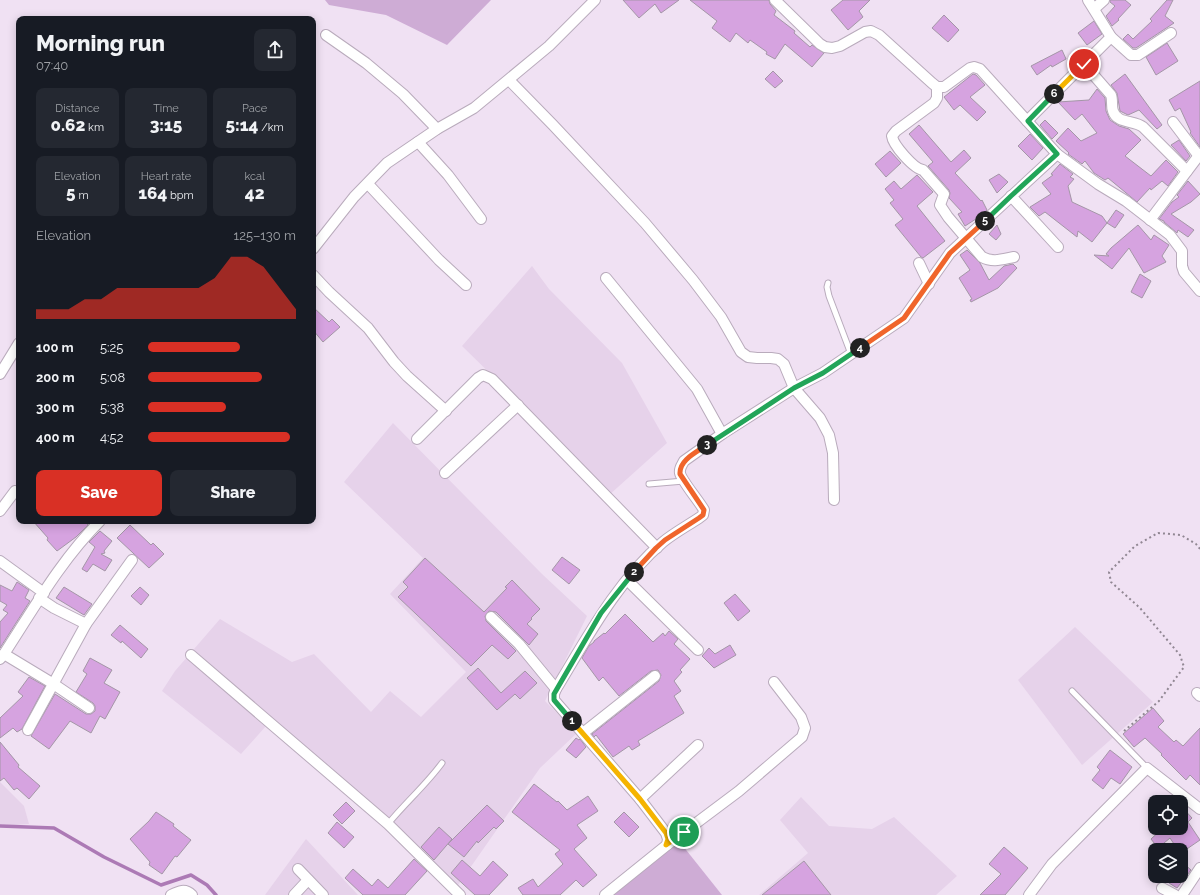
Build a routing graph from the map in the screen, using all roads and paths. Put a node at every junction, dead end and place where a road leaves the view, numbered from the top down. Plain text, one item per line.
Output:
1 (595, 0) edge
2 (775, 0) edge
3 (1104, 0) edge
4 (1091, 4) edge
5 (1171, 33) dead end
6 (326, 35) dead end
7 (1111, 37) junction
8 (1084, 64) junction
9 (509, 80) junction
10 (937, 86) junction
11 (1028, 121) junction
12 (1173, 122) dead end
13 (437, 129) junction
14 (418, 142) junction
15 (1057, 154) junction
16 (1199, 154) edge
17 (1187, 171) junction
18 (368, 184) junction
19 (1011, 196) junction
20 (481, 219) dead end
21 (1150, 220) junction
22 (967, 238) junction
23 (316, 245) edge
24 (1058, 247) dead end
25 (1014, 257) dead end
26 (919, 264) dead end
27 (316, 278) edge
28 (606, 278) dead end
29 (828, 283) dead end
30 (929, 284) junction
31 (466, 286) dead end
32 (1200, 291) edge
33 (16, 348) edge
34 (851, 354) junction
35 (0, 374) edge
36 (794, 388) junction
37 (518, 405) junction
38 (446, 411) junction
39 (722, 434) junction
40 (417, 439) dead end
41 (445, 473) dead end
42 (684, 481) junction
43 (650, 484) dead end
44 (14, 491) dead end
45 (834, 500) dead end
46 (0, 511) edge
47 (97, 524) edge
48 (656, 548) junction
49 (1200, 549) edge
50 (132, 560) dead end
51 (0, 561) edge
52 (627, 580) junction
53 (41, 595) junction
54 (491, 617) dead end
55 (86, 624) junction
56 (698, 650) dead end
57 (190, 656) dead end
58 (2, 657) edge
59 (656, 676) dead end
60 (774, 682) dead end
61 (52, 683) junction
62 (556, 689) junction
63 (1072, 691) dead end
64 (89, 708) dead end
65 (28, 730) dead end
66 (583, 733) junction
67 (1116, 736) junction
68 (698, 745) dead end
69 (442, 763) dead end
70 (1147, 768) junction
71 (640, 799) junction
72 (1200, 809) edge
73 (388, 824) junction
74 (666, 845) junction
75 (298, 868) dead end
76 (1200, 868) edge
77 (308, 880) junction
78 (1162, 888) dead end
79 (171, 895) edge
80 (192, 895) edge
81 (294, 895) edge
82 (324, 895) edge
83 (460, 895) edge
84 (605, 895) edge
85 (1029, 895) edge
86 (1174, 895) edge
87 (1182, 895) edge

1 - 9 street
2 - 10 street
3 - 4 street
4 - 7 street
5 - 7 street
6 - 13 street
7 - 8 street
8 - 11 street
8 - 17 street
9 - 13 street
9 - 36 street
10 - 11 street
10 - 22 street
11 - 15 street
12 - 16 street
13 - 14 street
14 - 18 street
14 - 20 street
15 - 19 street
15 - 21 street
16 - 17 street
17 - 21 street
18 - 23 street
18 - 31 street
19 - 22 street
19 - 24 street
21 - 32 street
22 - 25 street
22 - 30 street
26 - 30 street
27 - 38 street
28 - 39 street
29 - 34 lane
30 - 34 street
33 - 35 street
34 - 36 street
36 - 39 street
36 - 45 street
37 - 38 street
37 - 41 street
37 - 48 street
38 - 40 street
39 - 42 street
42 - 43 lane
42 - 48 street
44 - 46 street
47 - 53 street
48 - 52 street
49 - 67 path
50 - 55 street
51 - 53 street
52 - 56 street
52 - 62 street
53 - 55 street
53 - 58 street
54 - 62 street
55 - 61 street
57 - 73 street
58 - 61 street
59 - 66 street
60 - 74 street
61 - 64 street
61 - 65 street
62 - 66 street
63 - 67 lane
66 - 71 street
67 - 70 lane
68 - 71 street
69 - 73 lane
70 - 72 street
70 - 85 street
71 - 74 street
73 - 83 street
74 - 84 street
75 - 77 street
76 - 87 street
77 - 81 street
77 - 82 street
78 - 86 street
79 - 80 street

